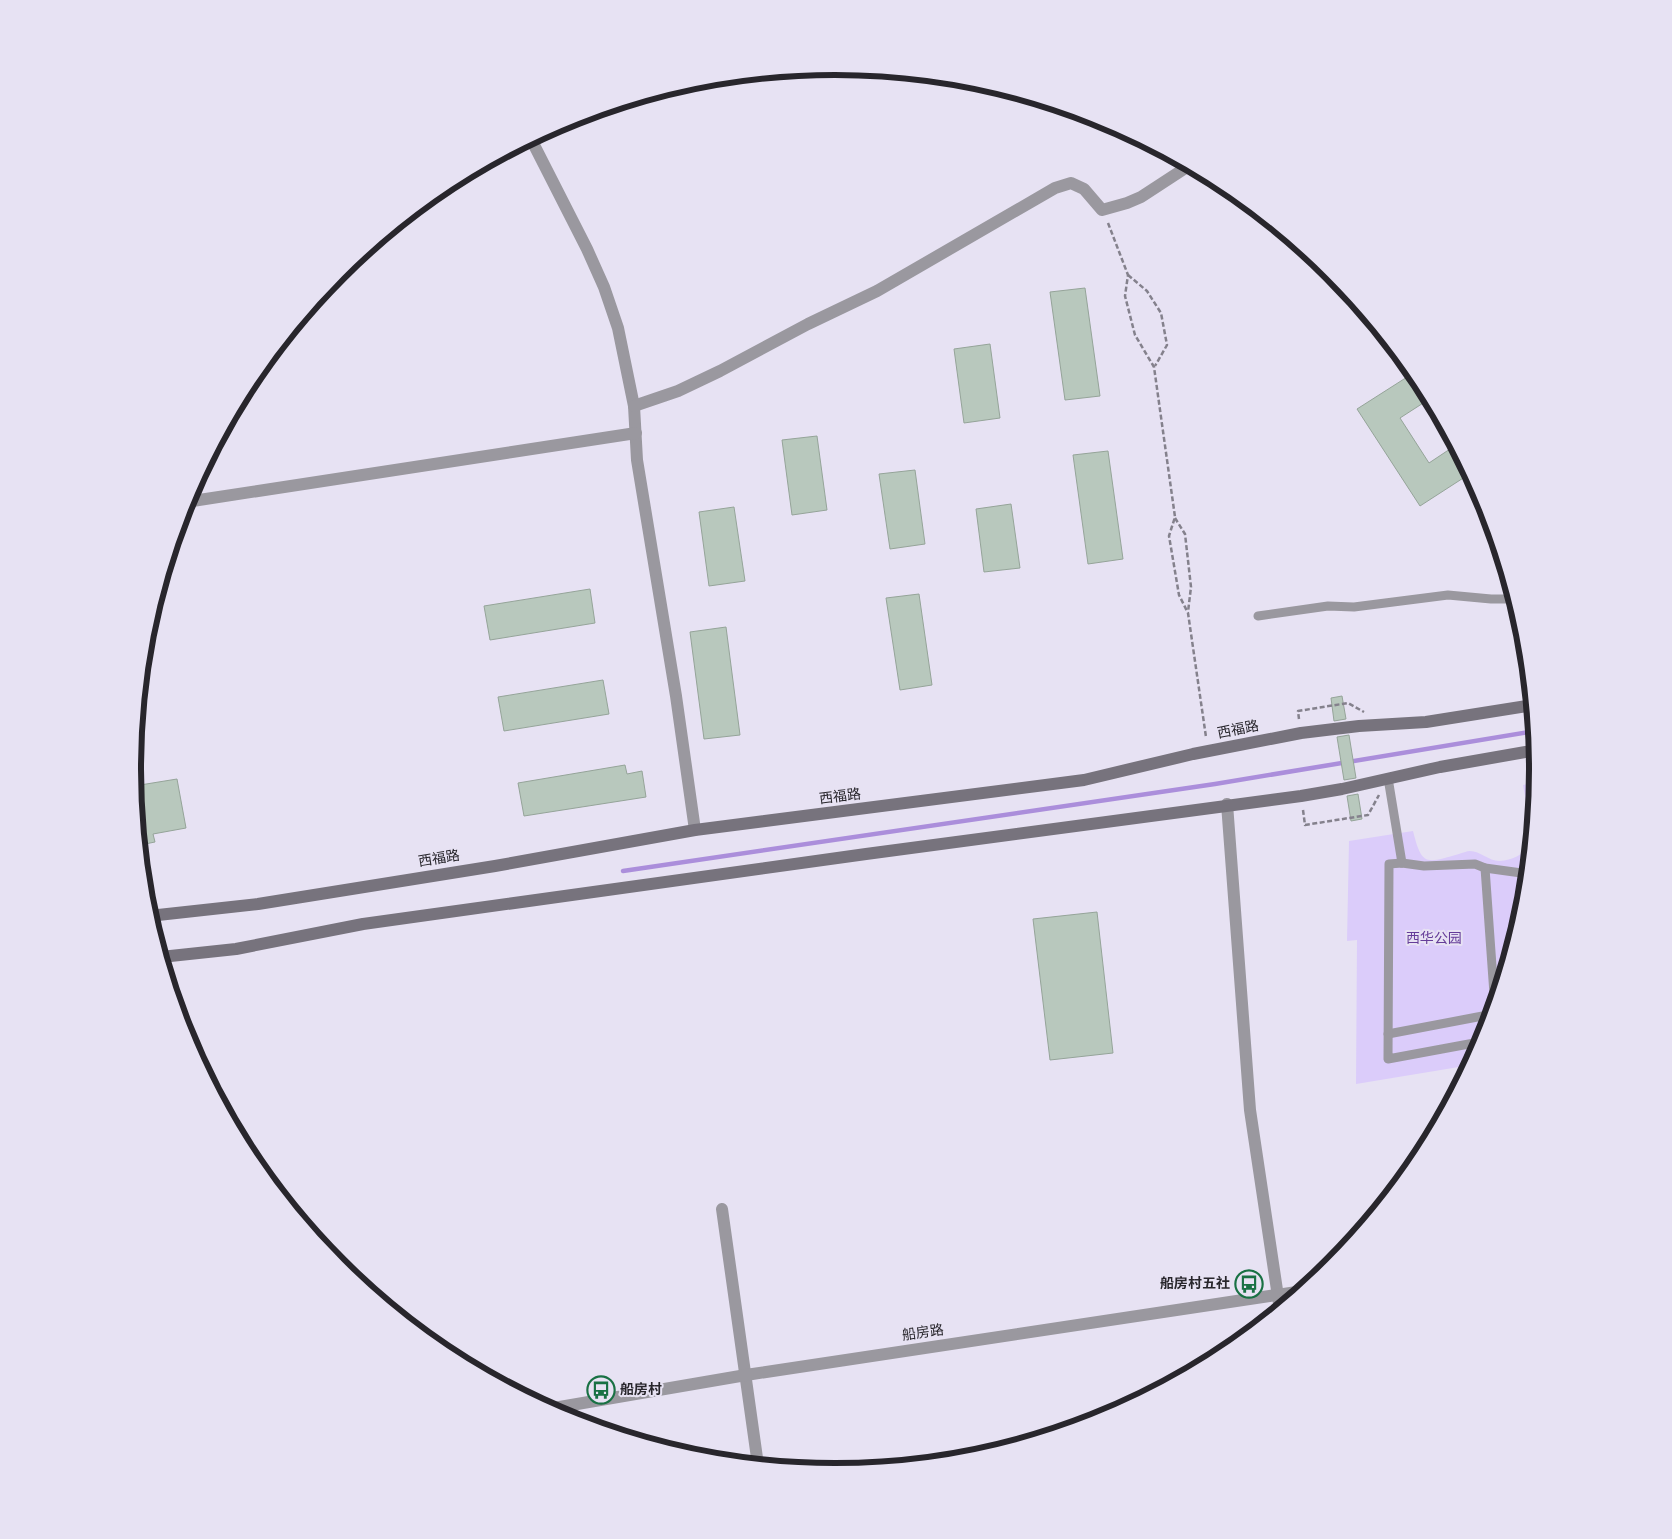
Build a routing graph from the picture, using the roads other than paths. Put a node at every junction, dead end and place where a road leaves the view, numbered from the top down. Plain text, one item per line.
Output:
1 (534, 145) edge
2 (1184, 169) edge
3 (634, 406) junction
4 (636, 433) junction
5 (196, 501) edge
6 (1509, 599) edge
7 (1258, 616) dead end
8 (1527, 706) edge
9 (1530, 751) edge
10 (1388, 778) junction
11 (1227, 804) junction
12 (695, 830) junction
13 (1402, 863) junction
14 (1485, 868) junction
15 (1523, 873) edge
16 (157, 915) edge
17 (167, 956) edge
18 (1494, 993) edge
19 (1485, 1015) edge
20 (1388, 1034) junction
21 (1474, 1043) edge
22 (722, 1209) dead end
23 (1293, 1293) edge
24 (1278, 1295) junction
25 (1279, 1304) edge
26 (746, 1374) junction
27 (561, 1407) edge
28 (757, 1459) edge

1 - 3 street
2 - 3 street
3 - 4 street
4 - 5 street
4 - 12 street
6 - 7 lane
8 - 12 main road, 西福路
9 - 10 main road
10 - 11 main road
10 - 13 lane
11 - 17 main road
11 - 24 street
12 - 16 main road, 西福路
13 - 14 lane
13 - 20 lane
14 - 15 lane
14 - 18 lane
19 - 20 lane
20 - 21 lane
22 - 26 street
23 - 24 street, 船房路
24 - 25 street
24 - 26 street, 船房路
26 - 27 street, 船房路
26 - 28 street

